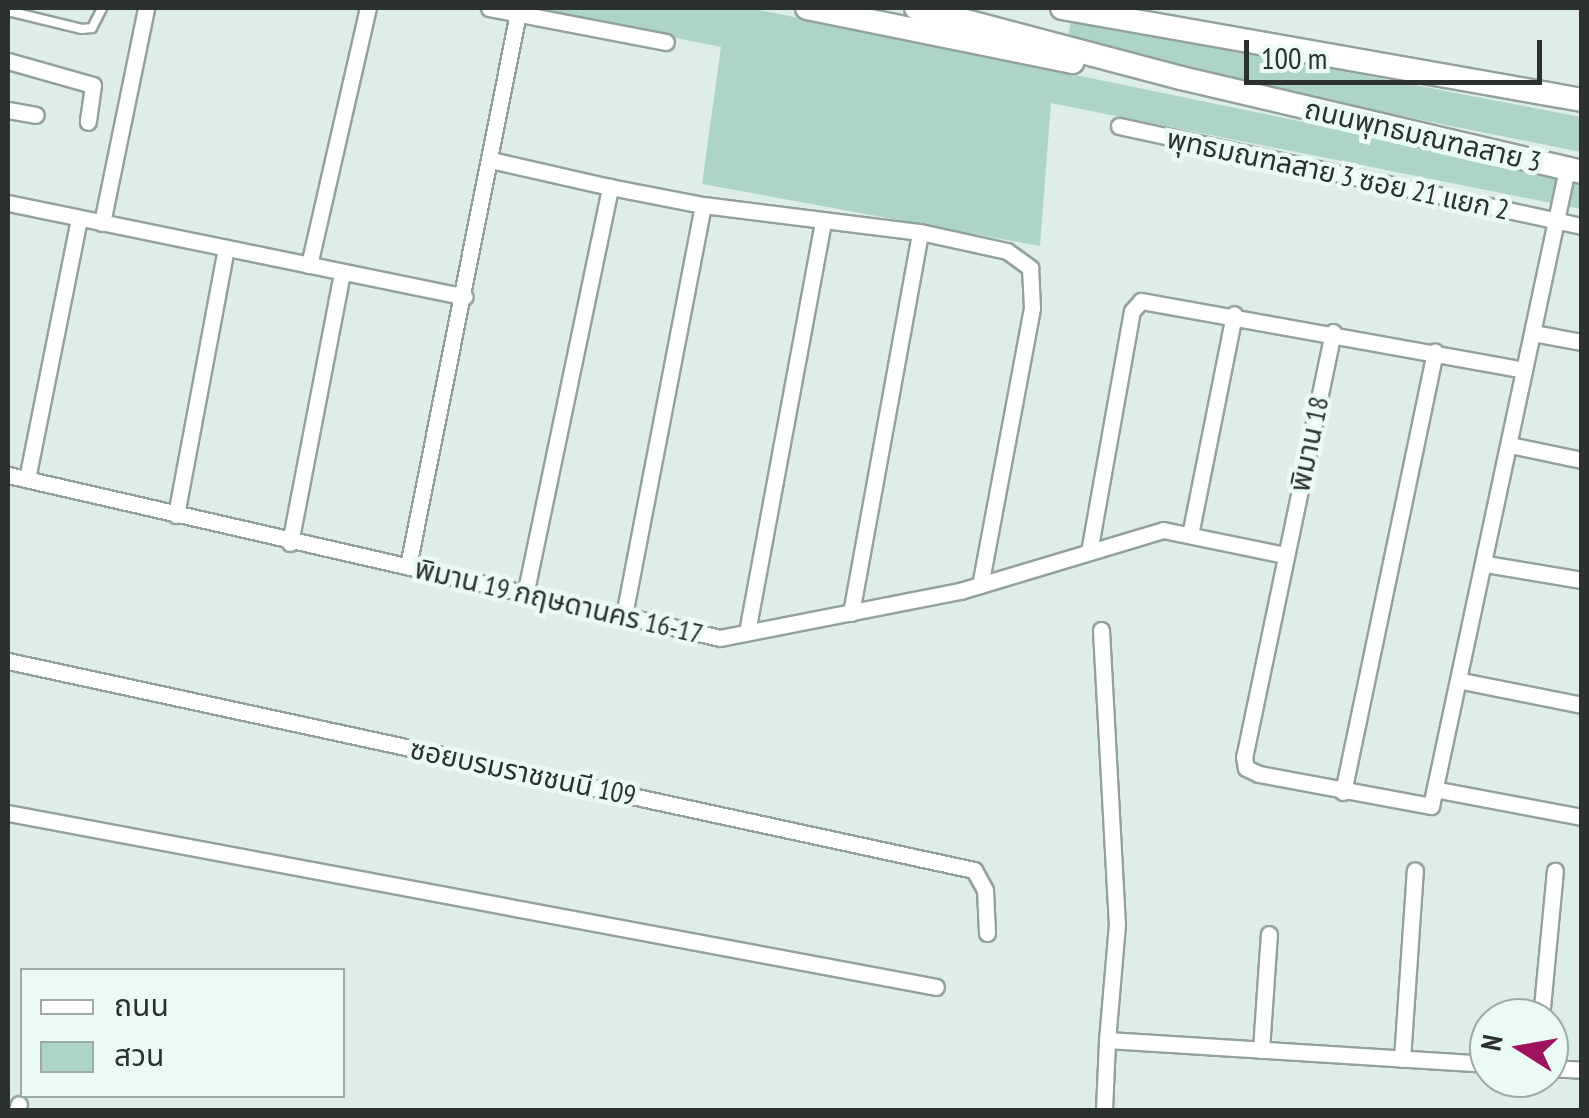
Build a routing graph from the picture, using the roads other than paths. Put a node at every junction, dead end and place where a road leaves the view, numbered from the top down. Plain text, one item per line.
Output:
1 (102, 8) edge
2 (146, 8) edge
3 (368, 8) edge
4 (489, 8) edge
5 (807, 8) edge
6 (1062, 8) edge
7 (1115, 8) edge
8 (518, 10) edge
9 (927, 10) edge
10 (8, 11) edge
11 (1192, 29) junction
12 (666, 42) dead end
13 (8, 61) edge
14 (1180, 78) junction
15 (1582, 100) edge
16 (8, 110) edge
17 (36, 115) dead end
18 (88, 122) dead end
19 (1119, 126) dead end
20 (490, 160) junction
21 (1574, 171) edge
22 (610, 188) junction
23 (8, 203) edge
24 (703, 205) junction
25 (79, 218) junction
26 (823, 221) junction
27 (1557, 222) junction
28 (102, 223) junction
29 (1582, 226) edge
30 (920, 232) junction
31 (226, 248) junction
32 (309, 265) junction
33 (342, 272) junction
34 (464, 297) junction
35 (1234, 314) junction
36 (1333, 332) junction
37 (1533, 333) junction
38 (1582, 342) edge
39 (1436, 351) junction
40 (1524, 370) junction
41 (1510, 445) junction
42 (1582, 460) edge
43 (8, 474) edge
44 (26, 480) junction
45 (176, 515) junction
46 (1190, 536) junction
47 (290, 543) junction
48 (1090, 552) junction
49 (1284, 555) junction
50 (1486, 564) junction
51 (408, 566) junction
52 (1582, 580) edge
53 (980, 585) junction
54 (525, 595) junction
55 (851, 613) junction
56 (624, 616) junction
57 (1101, 630) dead end
58 (747, 632) junction
59 (8, 661) edge
60 (1462, 681) junction
61 (1582, 705) edge
62 (1440, 790) junction
63 (1343, 792) junction
64 (8, 813) edge
65 (1582, 818) edge
66 (1416, 870) dead end
67 (1554, 871) dead end
68 (987, 933) dead end
69 (1268, 934) dead end
70 (936, 987) dead end
71 (1543, 998) edge
72 (1107, 1040) junction
73 (1261, 1050) junction
74 (1402, 1059) junction
75 (1469, 1063) edge
76 (1104, 1110) edge

1 - 10 lane
2 - 28 street
3 - 32 street
4 - 8 street
5 - 14 main road
6 - 11 main road, ถนนพุทธมณฑลสาย 3
7 - 11 main road
8 - 12 street
8 - 20 street
9 - 14 main road, ถนนพุทธมณฑลสาย 3
11 - 15 main road, ถนนพุทธมณฑลสาย 3
13 - 18 street
14 - 21 main road, ถนนพุทธมณฑลสาย 3
16 - 17 street
19 - 27 street, พุทธมณฑลสาย 3 ซอย 21 แยก 2
20 - 22 street
20 - 34 street
21 - 27 street
22 - 24 street
22 - 54 street
23 - 25 street
24 - 26 street
24 - 56 street
25 - 28 street
25 - 44 street
26 - 30 street
26 - 58 street
27 - 29 street, พุทธมณฑลสาย 3 ซอย 21 แยก 2
27 - 37 street
28 - 31 street
30 - 53 street
30 - 55 street
31 - 32 street
31 - 45 street
32 - 33 street
33 - 34 street
33 - 47 street
34 - 51 street
35 - 36 street
35 - 46 street
35 - 48 street
36 - 39 street
36 - 49 street, พิมาน 18
37 - 38 street
37 - 40 street
39 - 40 street
39 - 63 street
40 - 41 street
41 - 42 street
41 - 50 street
43 - 44 street, พิมาน 19 กฤษดานคร 16-17
44 - 45 street, พิมาน 19 กฤษดานคร 16-17
45 - 47 street, พิมาน 19 กฤษดานคร 16-17
46 - 48 street, พิมาน 19 กฤษดานคร 16-17
46 - 49 street, พิมาน 19 กฤษดานคร 16-17
47 - 51 street, พิมาน 19 กฤษดานคร 16-17
48 - 53 street, พิมาน 19 กฤษดานคร 16-17
49 - 63 street, พิมาน 18
50 - 52 street
50 - 60 street
51 - 54 street, พิมาน 19 กฤษดานคร 16-17
53 - 55 street, พิมาน 19 กฤษดานคร 16-17
54 - 56 street, พิมาน 19 กฤษดานคร 16-17
55 - 58 street, พิมาน 19 กฤษดานคร 16-17
56 - 58 street, พิมาน 19 กฤษดานคร 16-17
57 - 72 street
59 - 68 street, ซอยบรมราชชนนี 109
60 - 61 street
60 - 62 street
62 - 63 street
62 - 65 street
64 - 70 street
66 - 74 street
67 - 71 street
69 - 73 street
72 - 73 street
72 - 76 street
73 - 74 street
74 - 75 street

